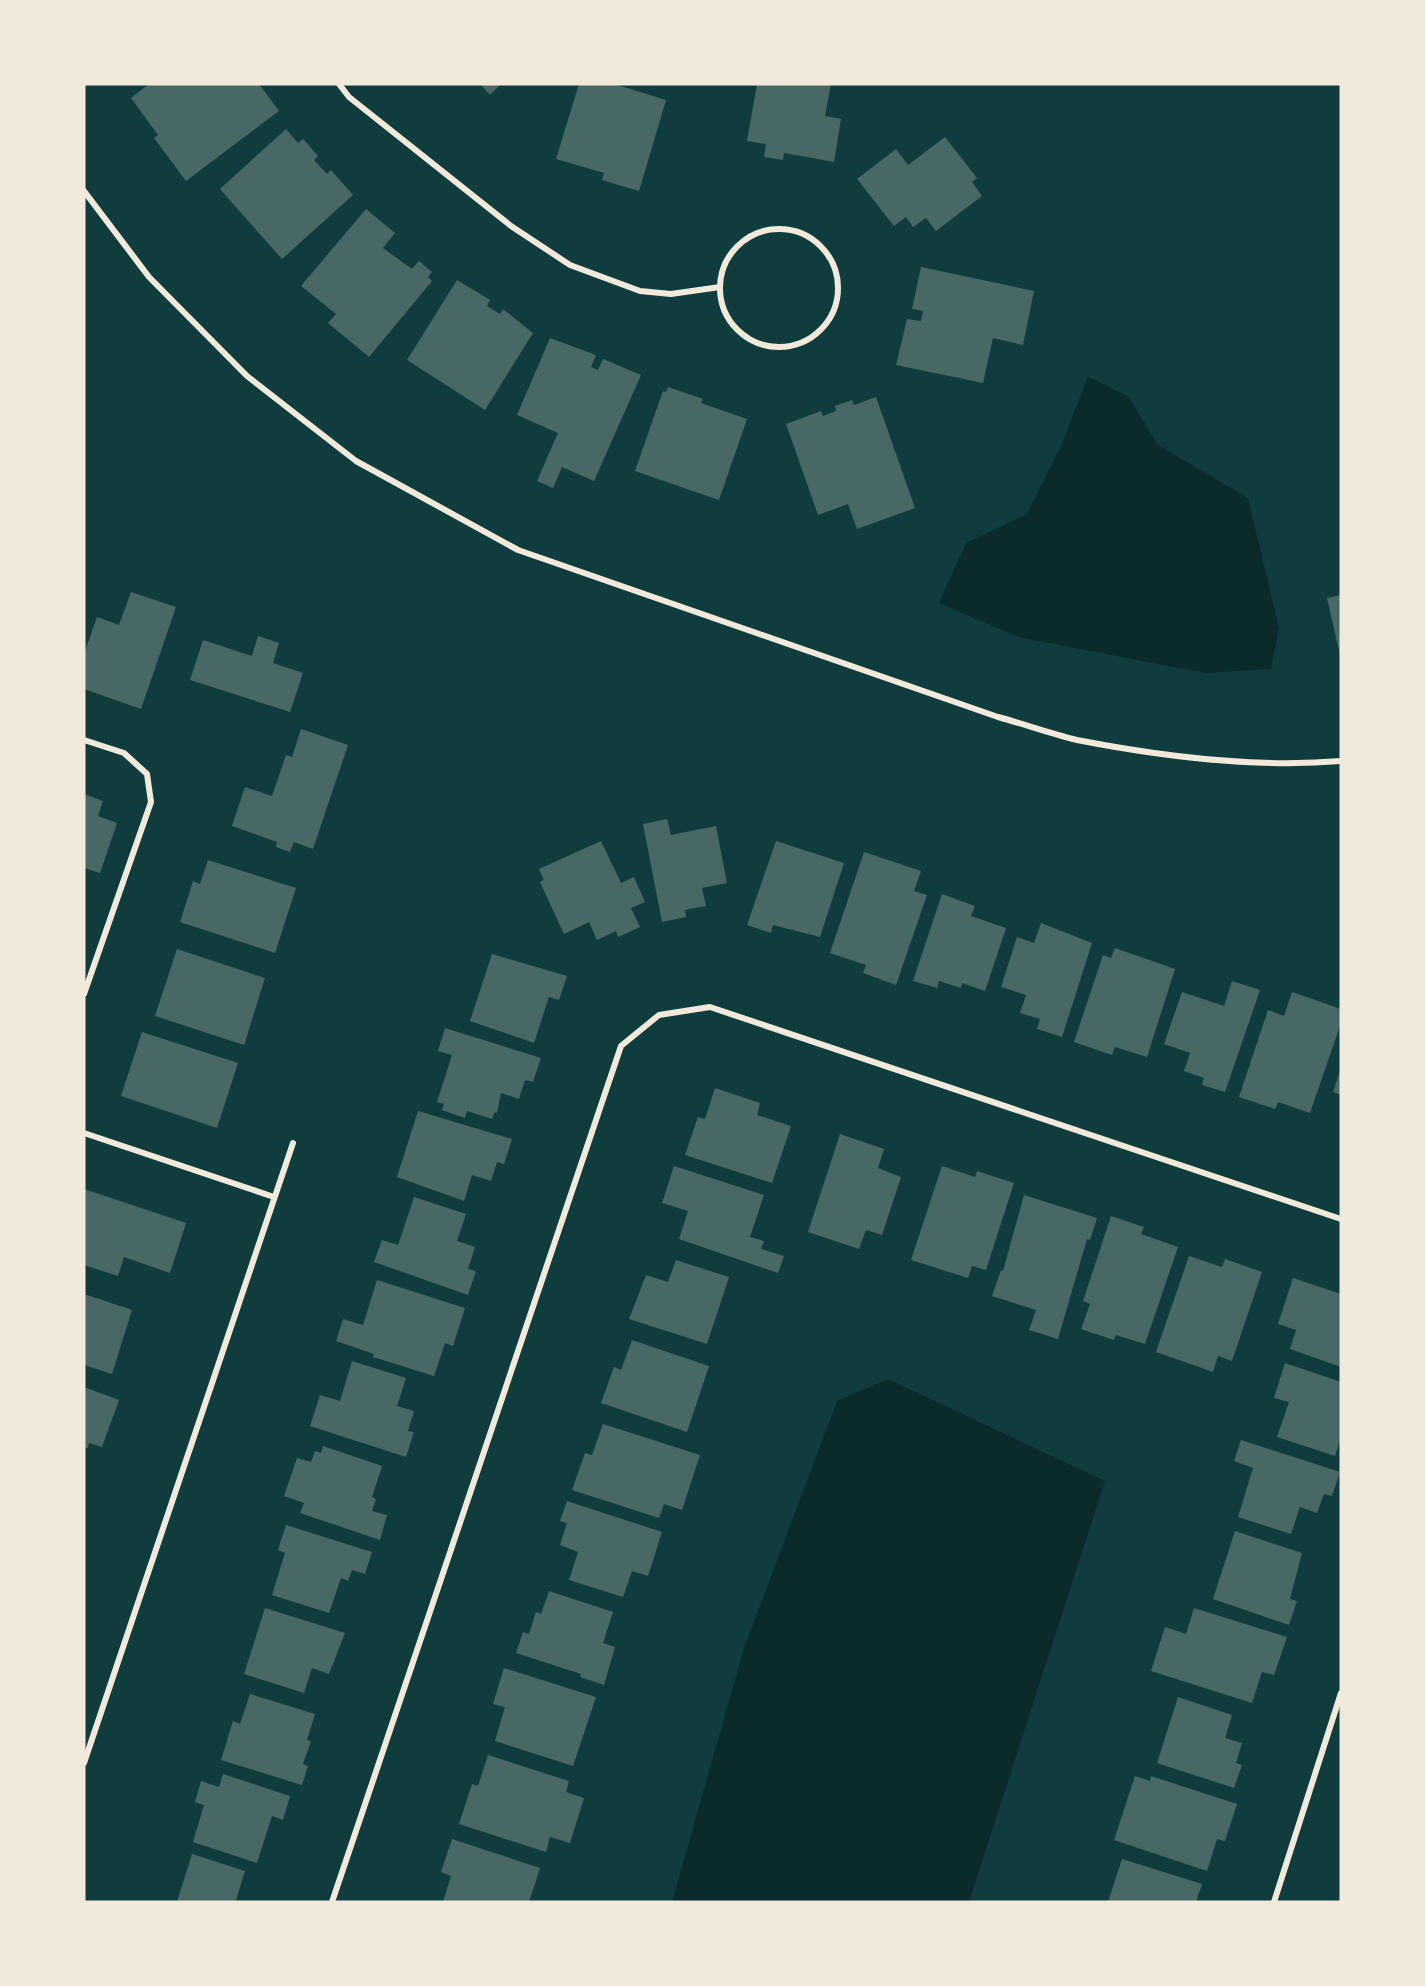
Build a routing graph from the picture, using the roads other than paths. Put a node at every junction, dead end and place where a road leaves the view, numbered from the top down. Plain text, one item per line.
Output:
1 (339, 84) edge
2 (84, 191) edge
3 (720, 287) junction
4 (84, 740) edge
5 (1341, 761) edge
6 (84, 994) edge
7 (84, 1133) edge
8 (292, 1143) dead end
9 (274, 1197) junction
10 (1341, 1219) edge
11 (1341, 1693) edge
12 (84, 1763) edge
13 (332, 1902) edge
14 (1274, 1902) edge

1 - 3 street
2 - 5 street
3 - 3 street
4 - 6 street
7 - 9 street
8 - 9 street
9 - 12 street
10 - 13 street
11 - 14 street

